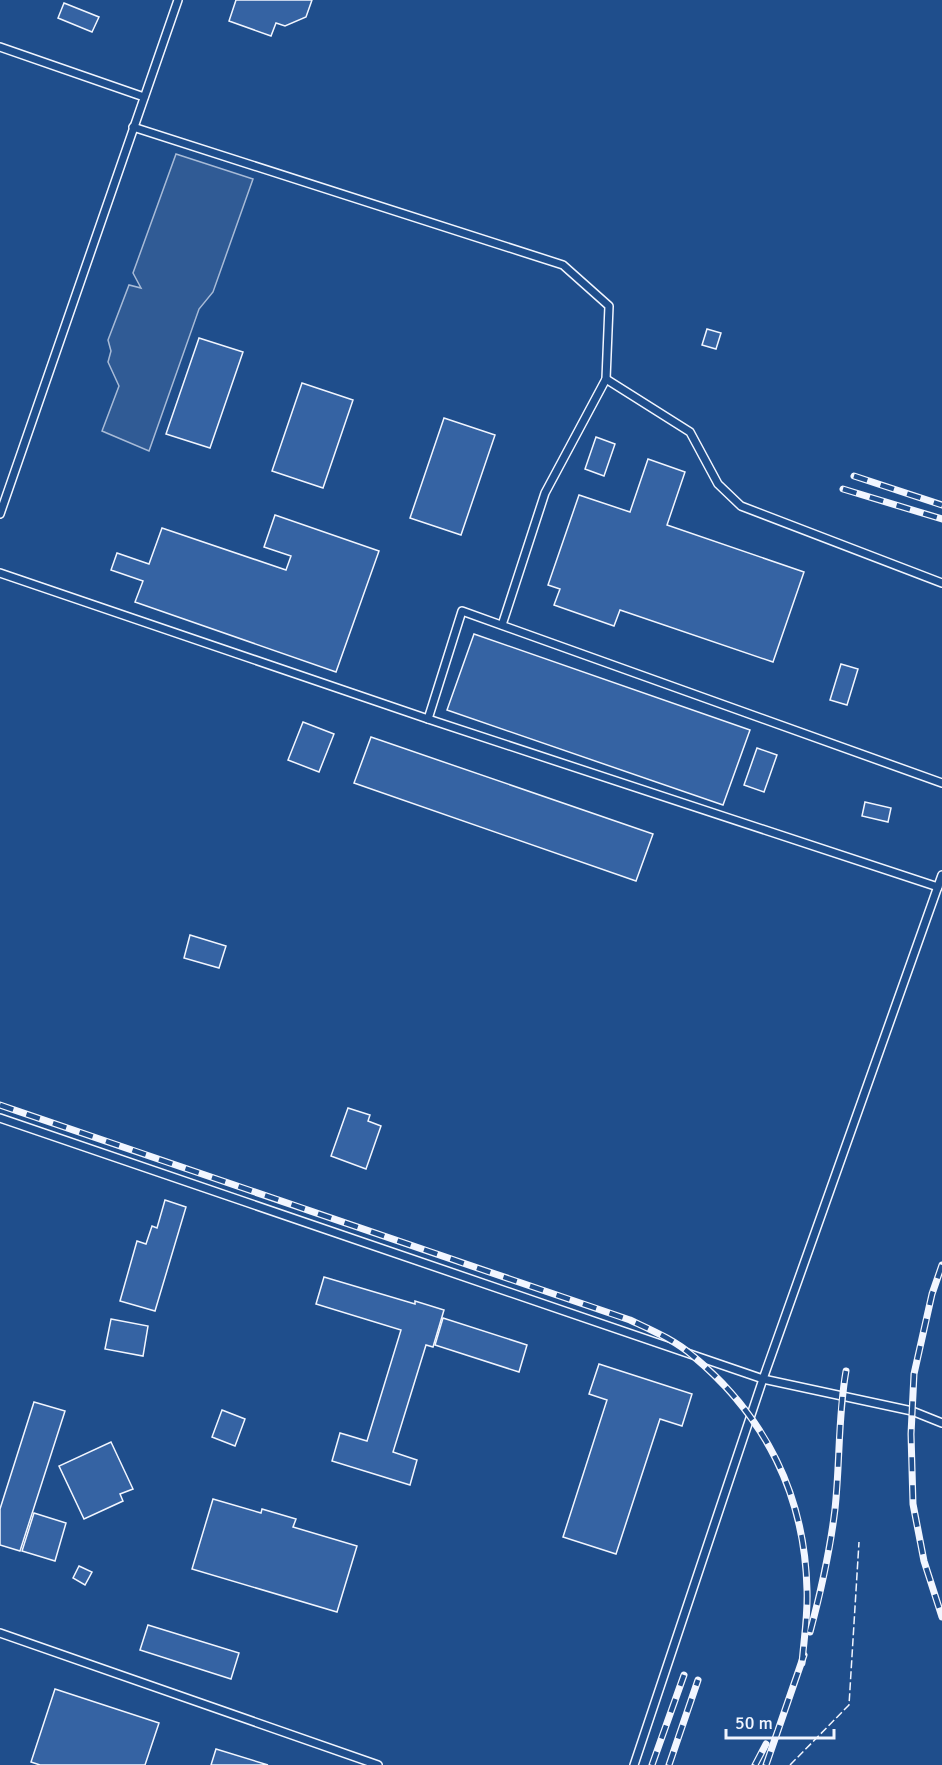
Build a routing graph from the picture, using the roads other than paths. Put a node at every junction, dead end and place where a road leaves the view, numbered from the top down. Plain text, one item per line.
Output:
1 (178, 0) edge
2 (0, 47) edge
3 (144, 97) junction
4 (133, 127) junction
5 (606, 379) junction
6 (0, 513) edge
7 (0, 573) edge
8 (942, 582) edge
9 (502, 625) junction
10 (428, 719) junction
11 (942, 783) edge
12 (942, 875) edge
13 (938, 887) junction
14 (0, 1118) edge
15 (763, 1379) junction
16 (942, 1423) edge
17 (0, 1633) edge
18 (378, 1765) edge
19 (634, 1765) edge

1 - 3 lane
2 - 3 lane
3 - 4 lane
4 - 5 lane
4 - 6 lane
5 - 8 lane
5 - 9 lane
7 - 10 lane
9 - 10 lane
9 - 11 lane
10 - 13 lane
12 - 13 lane
13 - 15 lane
14 - 15 lane
15 - 16 lane
15 - 19 lane
17 - 18 lane

